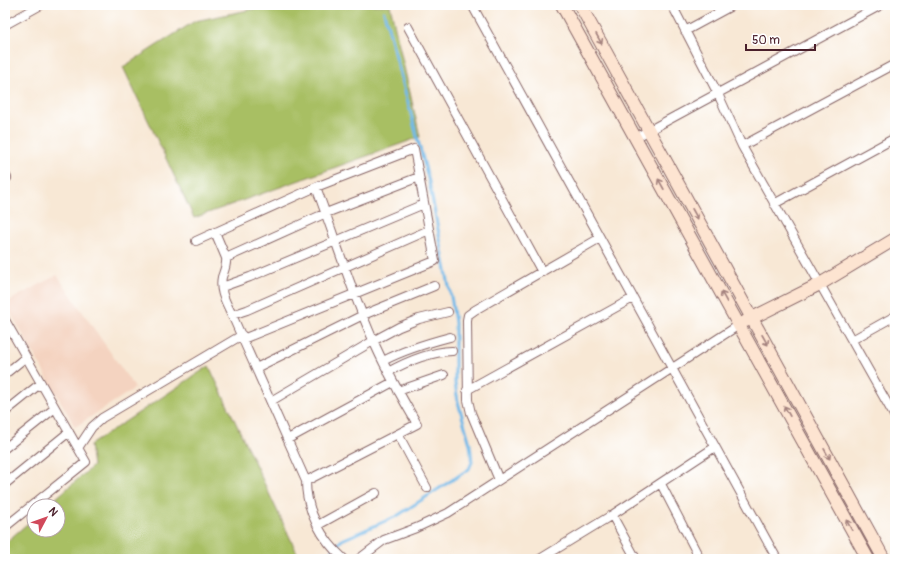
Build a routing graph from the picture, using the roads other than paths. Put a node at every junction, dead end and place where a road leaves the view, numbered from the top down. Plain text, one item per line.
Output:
1 (41, 5) edge
2 (472, 5) edge
3 (562, 5) edge
4 (580, 5) edge
5 (672, 5) edge
6 (733, 5) edge
7 (881, 5) edge
8 (5, 25) edge
9 (408, 27) dead end
10 (686, 31) junction
11 (895, 64) edge
12 (718, 94) junction
13 (650, 131) junction
14 (635, 138) junction
15 (895, 138) edge
16 (742, 146) junction
17 (5, 174) edge
18 (419, 177) junction
19 (5, 180) edge
20 (316, 187) junction
21 (424, 204) junction
22 (774, 204) junction
23 (326, 214) junction
24 (429, 230) junction
25 (215, 232) junction
26 (600, 238) junction
27 (895, 239) edge
28 (196, 241) dead end
29 (336, 241) junction
30 (226, 258) junction
31 (345, 268) junction
32 (542, 272) junction
33 (820, 284) junction
34 (434, 286) dead end
35 (222, 287) junction
36 (354, 293) junction
37 (633, 298) junction
38 (448, 312) dead end
39 (232, 315) junction
40 (363, 315) junction
41 (895, 316) edge
42 (752, 318) junction
43 (5, 322) edge
44 (739, 325) junction
45 (242, 337) junction
46 (450, 337) dead end
47 (852, 340) junction
48 (373, 341) junction
49 (452, 351) dead end
50 (26, 357) junction
51 (383, 362) junction
52 (256, 368) junction
53 (672, 369) junction
54 (388, 372) junction
55 (5, 374) edge
56 (444, 375) dead end
57 (393, 382) junction
58 (41, 384) junction
59 (467, 390) junction
60 (398, 391) junction
61 (271, 402) junction
62 (55, 408) junction
63 (5, 412) edge
64 (895, 417) edge
65 (69, 432) junction
66 (398, 434) junction
67 (288, 439) junction
68 (715, 447) junction
69 (5, 448) edge
70 (78, 448) junction
71 (499, 480) junction
72 (306, 481) junction
73 (5, 484) edge
74 (661, 484) junction
75 (427, 488) dead end
76 (376, 493) dead end
77 (612, 515) junction
78 (318, 525) junction
79 (5, 527) edge
80 (344, 559) edge
81 (359, 559) edge
82 (540, 559) edge
83 (636, 559) edge
84 (700, 559) edge
85 (777, 559) edge
86 (868, 559) edge
87 (884, 559) edge

1 - 8 street
2 - 26 street
3 - 14 street
4 -> 13 street
5 - 10 street
6 - 10 street
7 - 12 street
9 - 32 street
10 - 12 street
11 - 16 street
12 - 13 street
12 - 16 street
13 - 14 street
13 -> 42 street
44 -> 14 street
15 - 22 street
16 - 22 street
17 - 19 street
18 - 20 street
18 - 21 street
18 - 23 street
20 - 23 street
20 - 25 street
21 - 24 street
21 - 29 street
22 - 33 street
23 - 29 street
23 - 30 street
24 - 31 street
24 - 36 street
25 - 28 street
25 - 30 street
26 - 32 street
26 - 37 street
27 - 33 street
29 - 31 street
29 - 35 street
30 - 35 street
31 - 36 street
31 - 39 street
32 - 59 street
33 - 42 street
33 - 47 street
34 - 40 street
35 - 39 street
36 - 40 street
36 - 45 street
37 - 53 street
37 - 59 street
38 - 48 street
39 - 45 street
40 - 48 street
40 - 52 street
41 - 47 street
42 - 44 street
42 -> 87 street
43 - 50 street
44 - 53 street
86 -> 44 street
45 - 52 street
45 - 70 street
46 - 51 street
47 - 64 street
48 - 51 street
48 - 61 street
49 - 54 street
50 - 55 street
50 - 58 street
51 - 54 street
52 - 61 street
53 - 68 street
53 - 71 street
54 - 57 street
56 - 60 street
57 - 60 street
57 - 67 street
58 - 62 street
58 - 63 street
59 - 71 street
60 - 66 street
61 - 67 street
62 - 65 street
62 - 69 street
65 - 70 street
65 - 73 street
66 - 72 street
66 - 75 street
67 - 72 street
68 - 74 street
68 - 85 street
70 - 79 street
71 - 81 street
72 - 78 street
74 - 77 street
74 - 84 street
76 - 78 street
77 - 82 street
77 - 83 street
78 - 80 street

